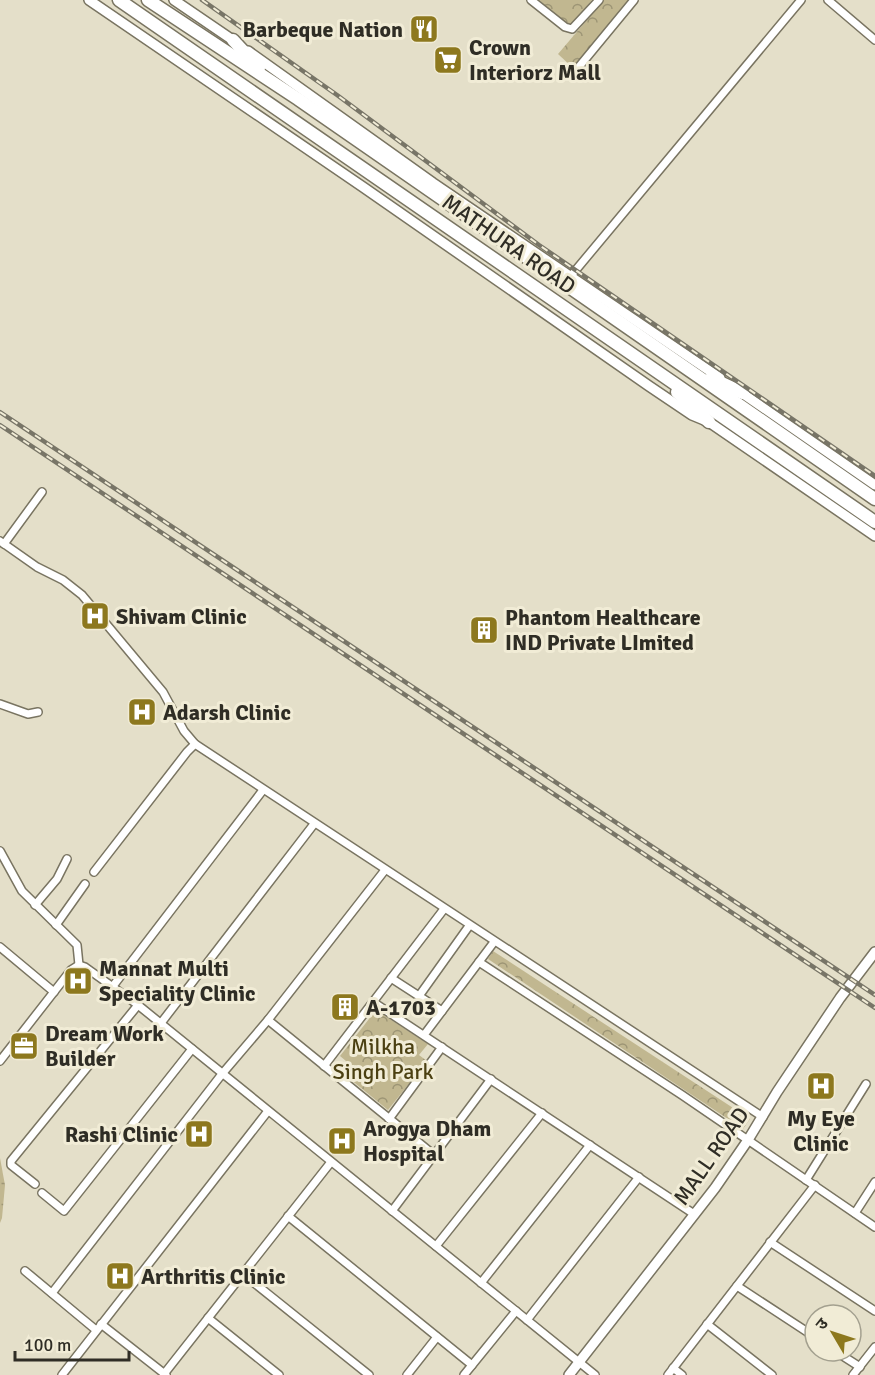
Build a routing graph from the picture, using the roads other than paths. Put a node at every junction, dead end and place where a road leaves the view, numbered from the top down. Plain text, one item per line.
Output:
1 (89, 0) edge
2 (119, 0) edge
3 (148, 0) edge
4 (174, 0) edge
5 (531, 0) edge
6 (599, 0) edge
7 (634, 0) edge
8 (801, 0) edge
9 (828, 0) edge
10 (873, 35) edge
11 (233, 40) junction
12 (573, 74) dead end
13 (274, 84) junction
14 (570, 277) junction
15 (682, 366) junction
16 (743, 393) junction
17 (712, 417) junction
18 (875, 484) edge
19 (42, 492) dead end
20 (875, 499) edge
21 (875, 522) edge
22 (875, 536) edge
23 (2, 542) edge
24 (0, 704) edge
25 (38, 712) dead end
26 (195, 744) junction
27 (263, 790) junction
28 (314, 824) junction
29 (0, 851) edge
30 (67, 859) dead end
31 (385, 870) junction
32 (94, 872) dead end
33 (85, 884) dead end
34 (35, 905) junction
35 (444, 909) junction
36 (56, 925) junction
37 (469, 926) junction
38 (494, 942) junction
39 (0, 947) edge
40 (875, 952) edge
41 (479, 962) junction
42 (79, 965) junction
43 (391, 978) junction
44 (113, 986) junction
45 (54, 992) junction
46 (419, 996) junction
47 (373, 1002) junction
48 (138, 1005) junction
49 (442, 1011) junction
50 (268, 1020) junction
51 (161, 1023) junction
52 (424, 1035) junction
53 (442, 1047) junction
54 (192, 1049) junction
55 (0, 1061) edge
56 (324, 1066) junction
57 (222, 1074) junction
58 (491, 1079) junction
59 (866, 1084) dead end
60 (268, 1111) junction
61 (542, 1113) junction
62 (763, 1117) junction
63 (389, 1119) junction
64 (748, 1140) junction
65 (590, 1145) junction
66 (434, 1155) junction
67 (331, 1162) junction
68 (639, 1177) junction
69 (806, 1180) junction
70 (875, 1182) edge
71 (35, 1184) dead end
72 (815, 1185) junction
73 (42, 1192) dead end
74 (392, 1211) junction
75 (855, 1213) junction
76 (694, 1214) junction
77 (288, 1216) junction
78 (875, 1227) edge
79 (770, 1242) junction
80 (436, 1246) junction
81 (25, 1271) dead end
82 (243, 1274) junction
83 (481, 1283) junction
84 (737, 1286) junction
85 (52, 1293) junction
86 (516, 1311) junction
87 (875, 1311) edge
88 (208, 1318) junction
89 (527, 1320) junction
90 (707, 1324) junction
91 (98, 1327) junction
92 (803, 1329) edge
93 (437, 1337) junction
94 (875, 1347) edge
95 (579, 1362) junction
96 (854, 1363) edge
97 (472, 1365) junction
98 (860, 1367) junction
99 (673, 1368) junction
100 (165, 1374) edge
101 (62, 1375) edge
102 (279, 1375) edge
103 (369, 1375) edge
104 (407, 1375) edge
105 (464, 1375) edge
106 (569, 1375) edge
107 (595, 1375) edge
108 (668, 1375) edge
109 (682, 1375) edge
110 (772, 1375) edge
111 (853, 1375) edge

1 - 17 main road
2 - 17 highway, MATHURA ROAD
3 - 13 highway, MATHURA ROAD
4 - 11 main road
5 - 6 street
7 - 12 street
8 - 14 street
9 - 10 street
11 - 13 highway
11 - 14 main road
13 - 15 highway, MATHURA ROAD
14 - 16 main road
15 - 16 highway
15 - 20 highway, MATHURA ROAD
16 - 18 main road
17 - 21 highway, MATHURA ROAD
17 - 22 main road
19 - 23 street
23 - 26 street
24 - 25 street
26 - 27 street
26 - 32 street
27 - 28 street
27 - 44 street
28 - 31 street
28 - 51 street
29 - 34 street
30 - 34 street
31 - 35 street
31 - 50 street
33 - 36 street
34 - 36 street
35 - 37 street
35 - 43 street
36 - 42 street
37 - 38 street
37 - 46 street
38 - 41 street
38 - 62 street
39 - 45 street
40 - 62 main road, MALL ROAD
41 - 49 street
41 - 64 street
42 - 44 street
42 - 45 street
43 - 46 street
43 - 47 street
44 - 48 street
45 - 55 street
46 - 49 street
47 - 52 street
47 - 56 street
48 - 51 street
48 - 71 street
49 - 52 street
50 - 56 street
50 - 57 street
51 - 54 street
52 - 53 street
53 - 58 street
53 - 63 street
54 - 57 street
54 - 73 street
56 - 63 street
57 - 60 street
57 - 85 street
58 - 61 street
58 - 66 street
59 - 69 street
60 - 67 street
60 - 91 street
61 - 65 street
61 - 80 street
62 - 64 main road, MALL ROAD
63 - 66 street
64 - 69 street
64 - 76 main road, MALL ROAD
65 - 68 street
65 - 83 street
66 - 74 street
67 - 74 street
67 - 77 street
68 - 76 street
68 - 89 street
69 - 72 street
70 - 75 street
72 - 75 street
72 - 79 street
74 - 80 street
75 - 78 street
76 - 95 main road, MALL ROAD
77 - 82 street
77 - 93 street
79 - 84 street
79 - 87 street
80 - 83 street
81 - 85 street
82 - 88 street
82 - 103 street
83 - 86 street
84 - 90 street
84 - 92 street
85 - 91 street
86 - 89 street
86 - 97 street
88 - 100 street
88 - 102 street
89 - 95 street
90 - 99 street
90 - 110 street
91 - 100 street
91 - 101 street
93 - 97 street
93 - 104 street
94 - 98 street
95 - 106 main road, MALL ROAD
95 - 107 street
96 - 98 street
97 - 105 street
98 - 111 street
99 - 108 street
99 - 109 street

